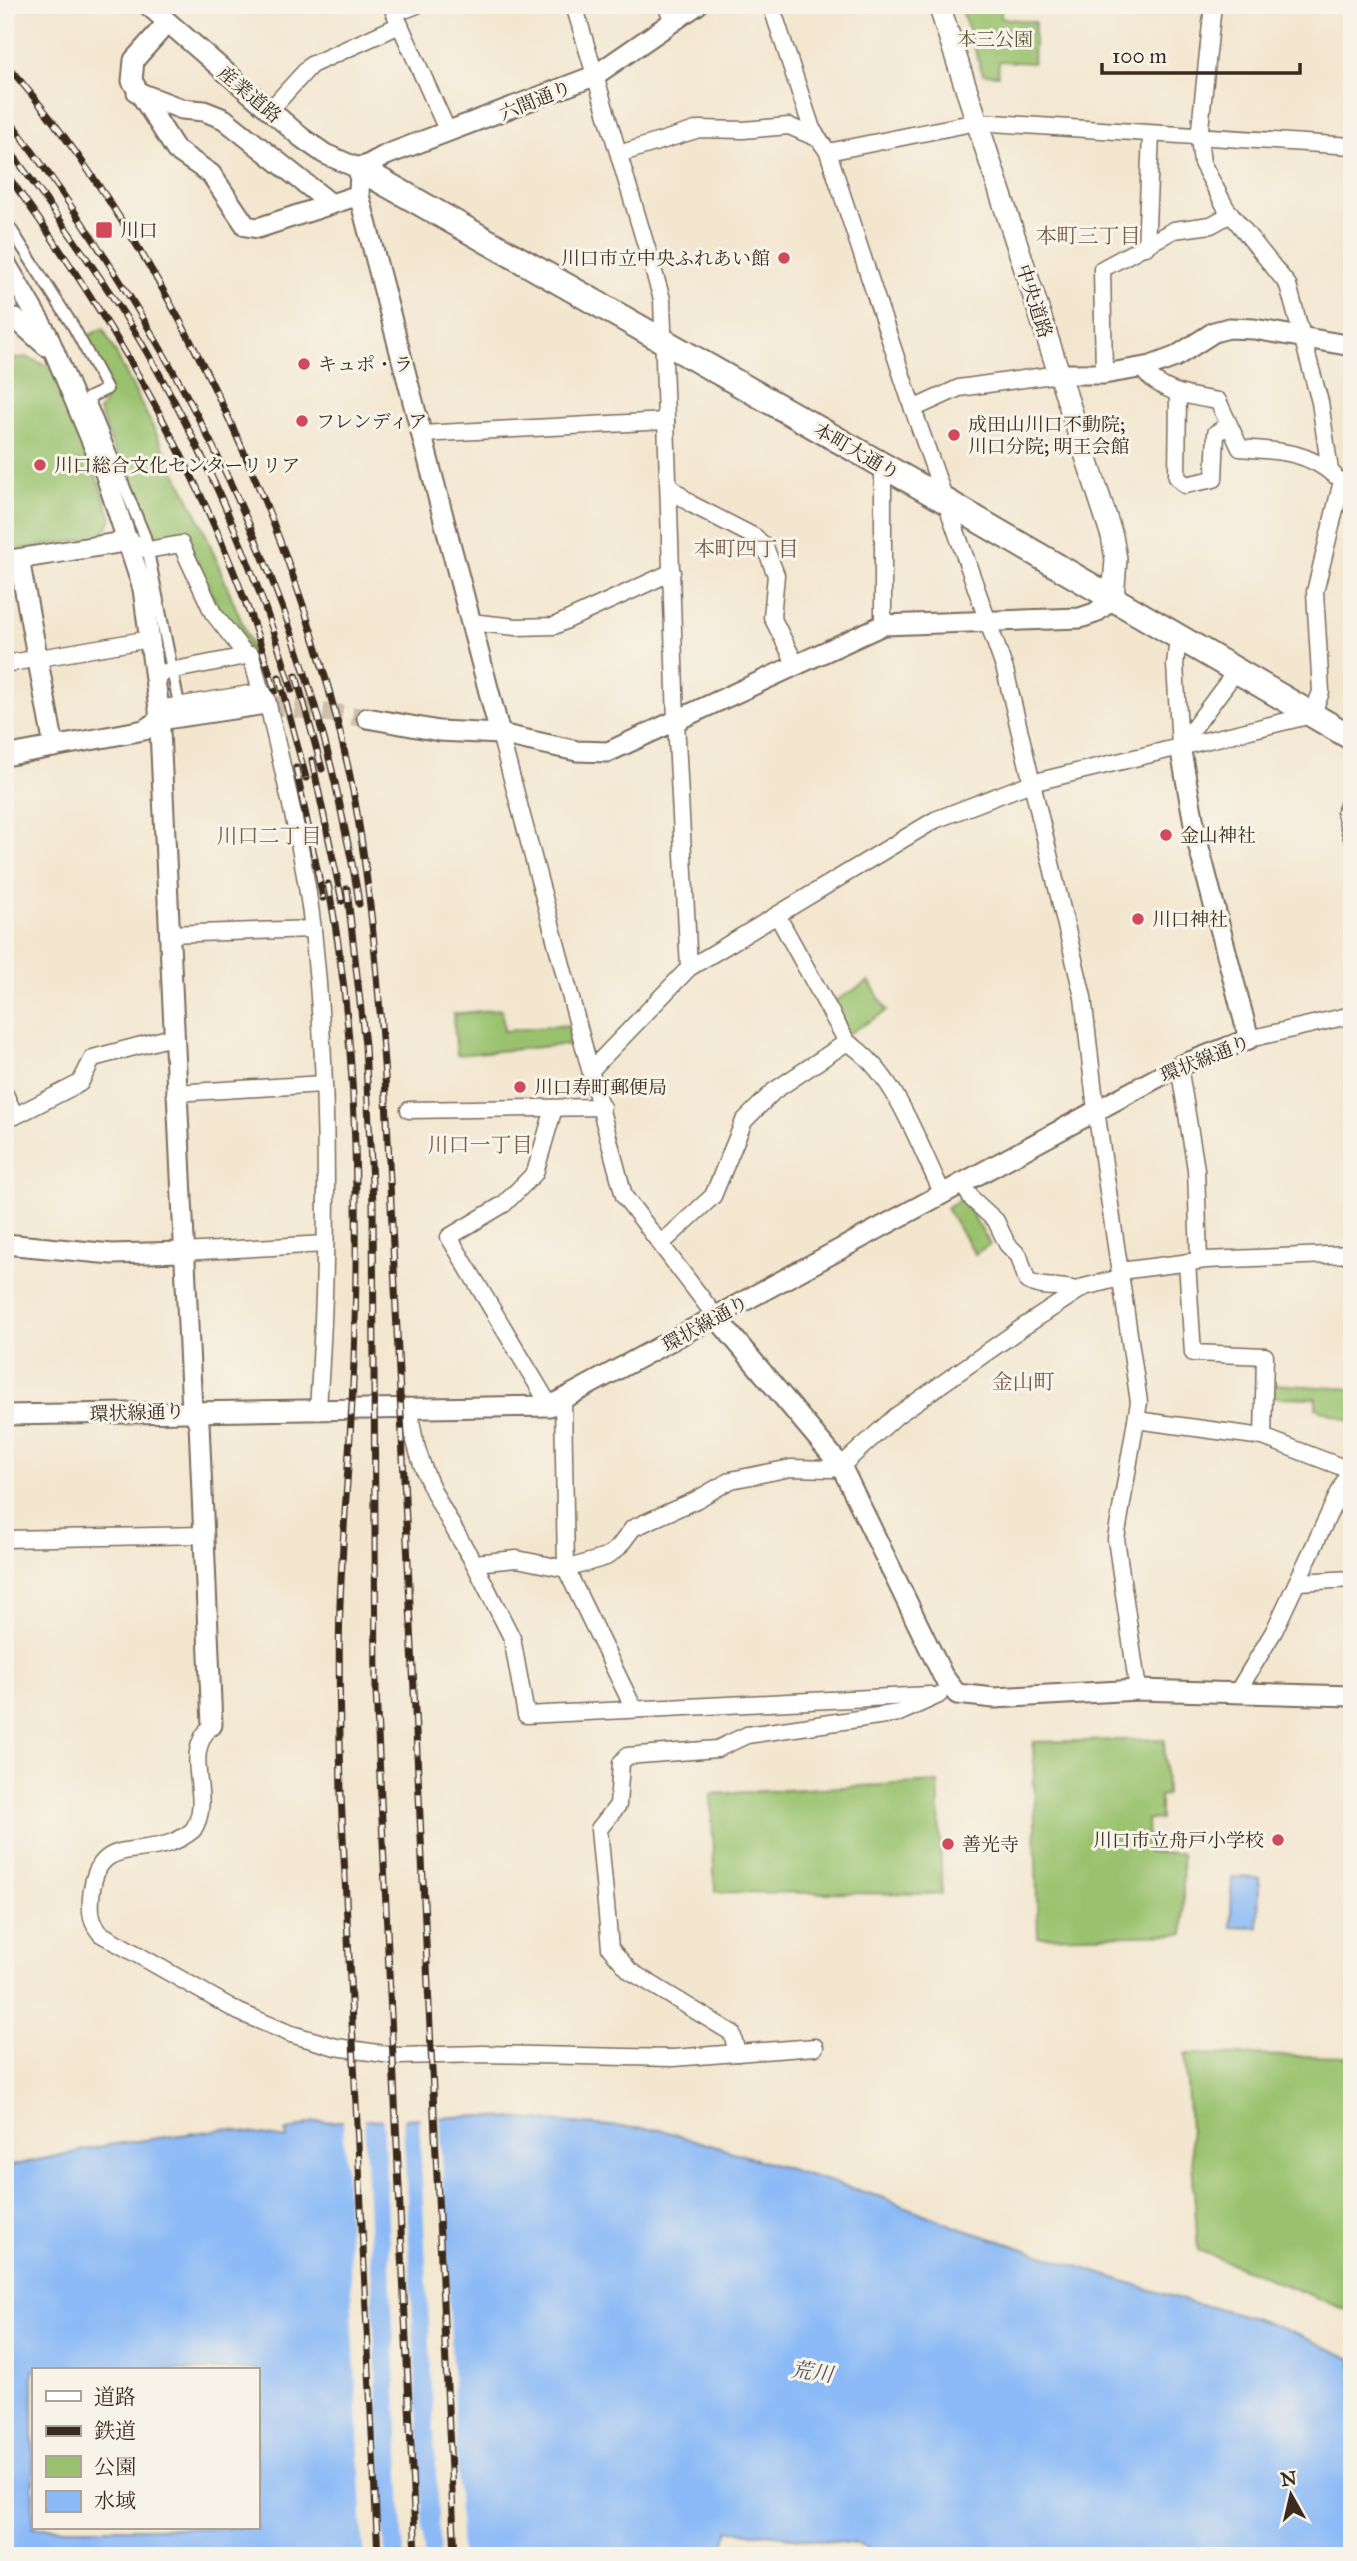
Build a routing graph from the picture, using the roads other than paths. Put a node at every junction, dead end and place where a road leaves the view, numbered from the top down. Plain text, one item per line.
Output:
1 (149, 5) edge
2 (574, 5) edge
3 (697, 5) edge
4 (771, 5) edge
5 (939, 5) edge
6 (1213, 5) edge
7 (405, 7) edge
8 (670, 13) edge
9 (167, 23) junction
10 (400, 25) junction
11 (594, 76) junction
12 (137, 92) junction
13 (270, 110) junction
14 (977, 122) junction
15 (448, 132) junction
16 (1151, 135) junction
17 (1199, 138) junction
18 (823, 145) junction
19 (1352, 146) edge
20 (619, 153) junction
21 (360, 169) junction
22 (359, 195) junction
23 (331, 204) junction
24 (1231, 214) junction
25 (5, 220) edge
26 (1146, 247) junction
27 (5, 262) edge
28 (22, 293) junction
29 (11, 321) edge
30 (1300, 339) junction
31 (663, 340) junction
32 (1352, 346) edge
33 (1141, 368) junction
34 (63, 373) junction
35 (1059, 374) junction
36 (1104, 374) junction
37 (1178, 394) junction
38 (913, 409) junction
39 (666, 421) junction
40 (1228, 426) junction
41 (421, 434) junction
42 (883, 466) junction
43 (1341, 478) edge
44 (668, 486) junction
45 (944, 500) junction
46 (130, 541) junction
47 (148, 550) junction
48 (12, 560) edge
49 (672, 572) junction
50 (1113, 599) junction
51 (990, 621) junction
52 (470, 622) junction
53 (883, 625) junction
54 (1178, 638) junction
55 (150, 639) junction
56 (246, 655) junction
57 (38, 659) junction
58 (5, 664) edge
59 (796, 665) junction
60 (1236, 671) junction
61 (165, 673) junction
62 (266, 703) junction
63 (180, 704) junction
64 (1312, 715) junction
65 (367, 718) tunnel mouth
66 (159, 719) junction
67 (676, 720) junction
68 (500, 734) junction
69 (1352, 738) edge
70 (1180, 746) junction
71 (54, 747) junction
72 (5, 756) edge
73 (1031, 783) junction
74 (1352, 795) edge
75 (1352, 838) edge
76 (778, 915) junction
77 (313, 929) junction
78 (168, 934) junction
79 (689, 968) junction
80 (1352, 1015) edge
81 (172, 1037) junction
82 (1249, 1039) junction
83 (848, 1042) junction
84 (1179, 1066) junction
85 (591, 1070) junction
86 (323, 1084) junction
87 (174, 1093) junction
88 (5, 1094) edge
89 (602, 1107) junction
90 (554, 1108) junction
91 (409, 1110) dead end
92 (1096, 1110) junction
93 (961, 1182) junction
94 (942, 1192) junction
95 (5, 1244) edge
96 (325, 1244) junction
97 (661, 1244) junction
98 (183, 1252) junction
99 (1352, 1254) edge
100 (1193, 1261) junction
101 (1120, 1274) junction
102 (1078, 1291) junction
103 (716, 1317) junction
104 (556, 1403) junction
105 (410, 1408) junction
106 (318, 1409) junction
107 (192, 1410) junction
108 (5, 1415) edge
109 (1136, 1420) junction
110 (1263, 1437) junction
111 (841, 1466) junction
112 (1351, 1469) edge
113 (204, 1535) junction
114 (5, 1539) edge
115 (474, 1563) junction
116 (566, 1569) junction
117 (1352, 1579) edge
118 (1299, 1582) junction
119 (1138, 1690) junction
120 (1238, 1691) junction
121 (948, 1694) junction
122 (1352, 1696) edge
123 (634, 1707) junction
124 (212, 1725) joint
125 (815, 2047) dead end
126 (737, 2053) junction

1 - 9 street, 産業道路
2 - 11 street
3 - 8 street, 六間通り
4 - 18 street
5 - 14 main road, 中央道路
6 - 17 street
7 - 10 street
8 - 11 street, 六間通り
9 - 12 street
9 - 13 street, 産業道路
10 - 13 street
10 - 15 street
11 - 15 street, 六間通り
11 - 20 street
12 - 23 street
12 - 23 street
13 - 21 street, 産業道路
14 - 16 street
14 - 18 street
14 - 35 main road, 中央道路
15 - 21 street, 六間通り
16 - 17 street
16 - 26 street
17 - 19 street
17 - 24 street
18 - 20 street
18 - 38 street
20 - 31 street
21 - 22 street
21 - 31 main road, 本町大通り
22 - 23 street
22 - 41 street
24 - 26 street
24 - 30 street
25 - 47 street
26 - 36 street
27 - 28 street
28 - 29 street
28 - 34 street
29 - 34 street
30 - 32 street
30 - 33 street
30 - 43 street
31 - 39 street
31 - 42 main road, 本町大通り
33 - 36 street
33 - 37 street
34 - 46 street
35 - 36 street
35 - 38 street
35 - 50 main road, 中央道路
37 - 40 street
37 - 40 street
38 - 45 street
39 - 41 street
39 - 44 street
40 - 43 street
41 - 52 street
42 - 45 main road, 本町大通り
42 - 53 street
43 - 64 street
44 - 49 street
44 - 59 street
45 - 50 main road, 本町大通り
45 - 51 street
46 - 47 street
46 - 48 street
46 - 55 street
47 - 56 street
47 - 61 street
48 - 57 street
49 - 52 street
49 - 67 street
50 - 51 street
50 - 54 main road, 本町大通り
51 - 53 street
51 - 73 street
52 - 68 street
53 - 59 street
54 - 60 main road, 本町大通り
54 - 70 street
55 - 57 street
55 - 61 street
56 - 61 street
56 - 62 street
57 - 58 street
57 - 71 street
59 - 67 street
60 - 64 main road, 本町大通り
60 - 70 street
61 - 63 street
61 - 66 street
62 - 63 street
62 - 66 street
62 - 77 street
63 - 66 street
64 - 69 main road, 本町大通り
64 - 70 street
65 - 68 street
66 - 71 street
66 - 78 street
67 - 68 street
67 - 79 street
68 - 85 street
70 - 73 street
70 - 82 street
71 - 72 street
73 - 76 street
73 - 92 street
74 - 75 street
76 - 79 street
76 - 83 street
77 - 78 street
77 - 86 street
78 - 81 street
79 - 85 street
80 - 82 street, 環状線通り
81 - 87 street
81 - 88 street
82 - 84 street, 環状線通り
83 - 94 street
83 - 97 street
84 - 92 street, 環状線通り
84 - 100 street
85 - 89 street
86 - 87 street
86 - 96 street
87 - 98 street
89 - 90 street
89 - 97 street
90 - 91 street
90 - 104 street
92 - 93 street, 環状線通り
92 - 101 street
93 - 94 street, 環状線通り
93 - 102 street
94 - 103 street, 環状線通り
95 - 98 street
96 - 98 street
96 - 106 street
97 - 103 street
98 - 107 street
99 - 100 street
100 - 101 street
100 - 110 street
101 - 102 street
101 - 109 street
102 - 111 street
103 - 104 street, 環状線通り
103 - 111 street
104 - 105 street, 環状線通り
104 - 116 street
105 - 106 street, 環状線通り
105 - 115 street
106 - 107 street, 環状線通り
107 - 108 street, 環状線通り
107 - 113 street
109 - 110 street
109 - 119 street
110 - 112 street
111 - 116 street
111 - 121 street
112 - 118 street
113 - 114 street
113 - 124 street
115 - 116 street
115 - 123 street
116 - 123 street
117 - 118 street
118 - 120 street
119 - 120 street
119 - 121 street
120 - 122 street
121 - 123 street
121 - 126 street
124 - 126 street
125 - 126 street

